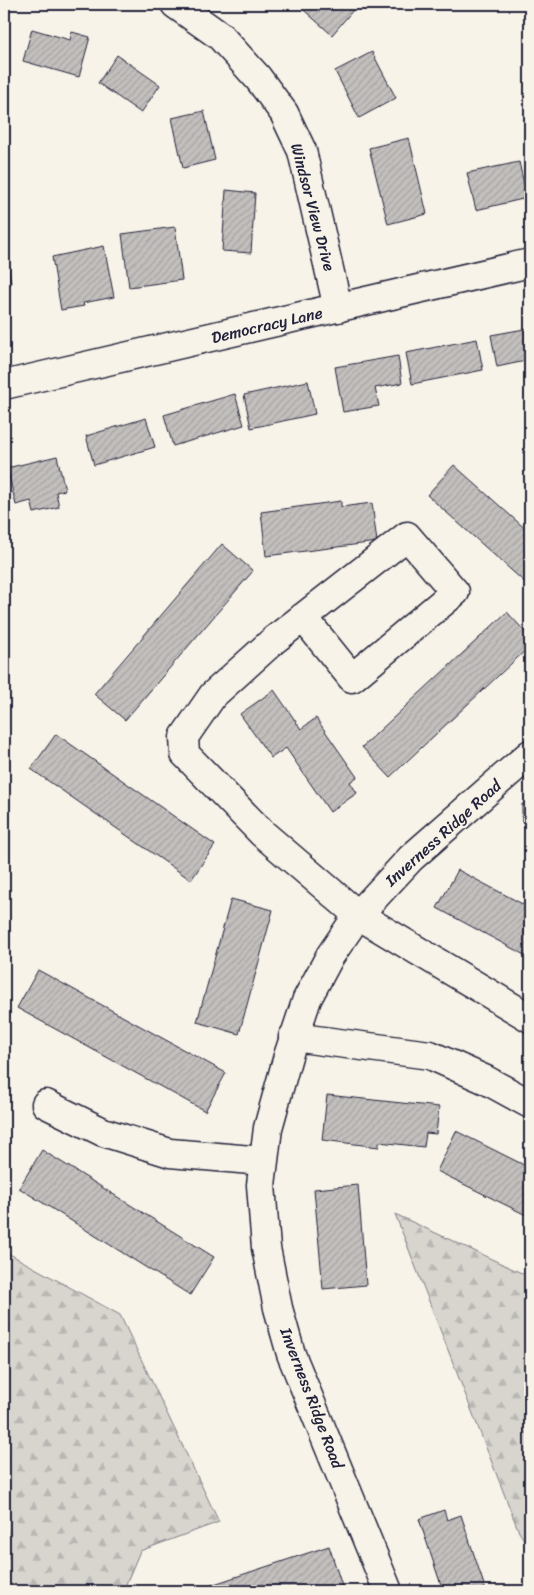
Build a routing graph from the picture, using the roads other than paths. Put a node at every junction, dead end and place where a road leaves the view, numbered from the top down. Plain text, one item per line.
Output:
1 (175, 4) edge
2 (530, 263) edge
3 (338, 308) junction
4 (4, 385) edge
5 (304, 617) junction
6 (530, 754) edge
7 (358, 915) junction
8 (530, 1018) edge
9 (294, 1037) junction
10 (46, 1104) dead end
11 (530, 1104) edge
12 (263, 1161) junction
13 (388, 1591) edge

1 - 3 street, Windsor View Drive
2 - 3 street, Democracy Lane
3 - 4 street, Democracy Lane
5 - 5 street
5 - 7 street
6 - 7 street, Inverness Ridge Road
7 - 8 street
7 - 9 street, Inverness Ridge Road
9 - 11 street
9 - 12 street, Inverness Ridge Road
10 - 12 street
12 - 13 street, Inverness Ridge Road

